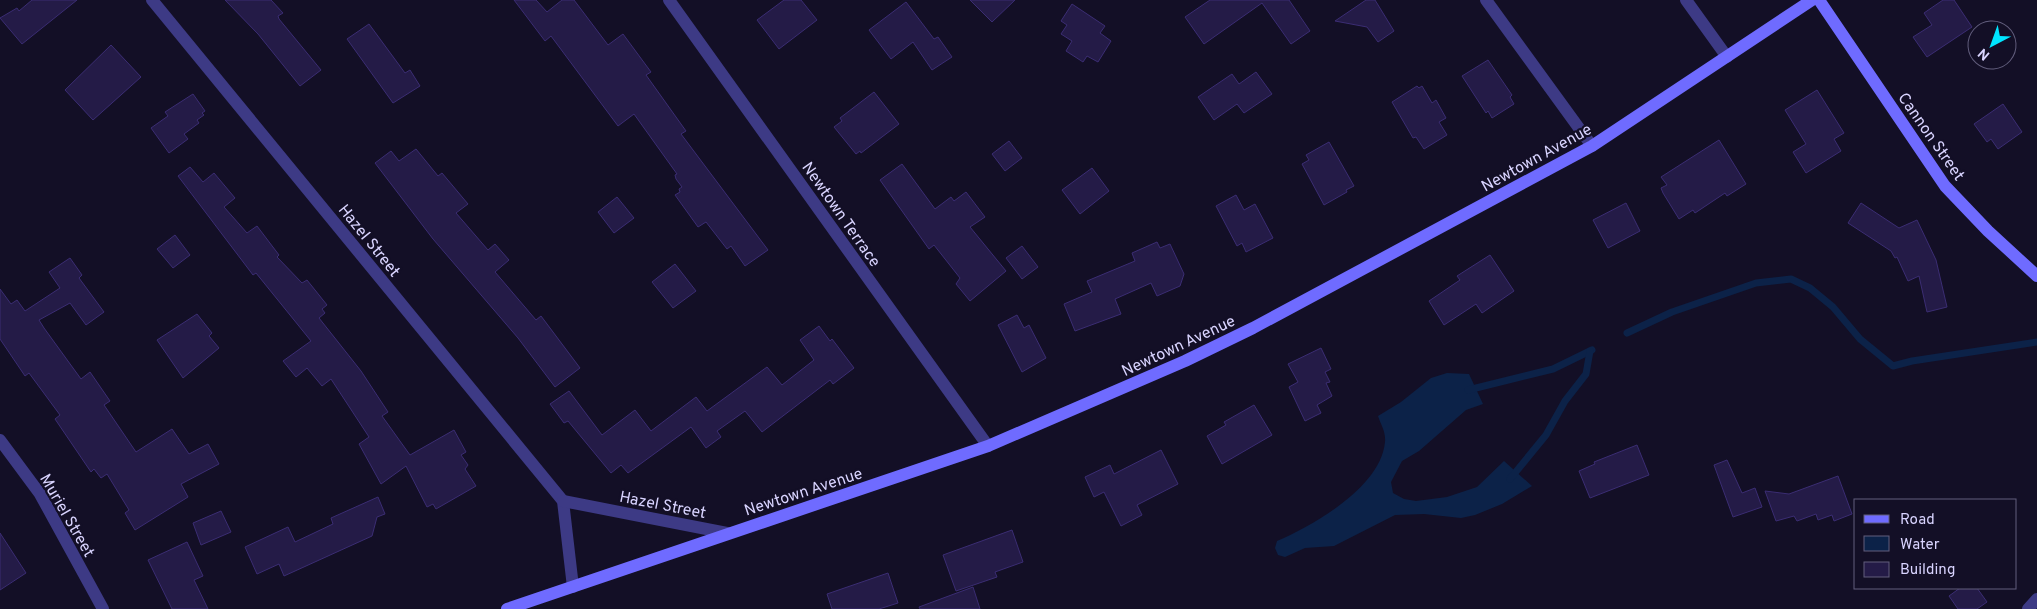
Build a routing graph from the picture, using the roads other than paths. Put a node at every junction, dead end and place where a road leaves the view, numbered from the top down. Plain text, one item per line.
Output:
1 (152, 0) edge
2 (669, 0) edge
3 (1486, 0) edge
4 (1686, 0) edge
5 (1812, 0) edge
6 (1819, 0) edge
7 (1727, 57) junction
8 (1592, 146) junction
9 (2037, 276) edge
10 (0, 440) edge
11 (988, 446) junction
12 (563, 501) junction
13 (727, 533) junction
14 (573, 587) junction
15 (2037, 599) edge
16 (103, 609) edge
17 (506, 609) edge
18 (2028, 609) edge

1 - 12 street, Hazel Street
2 - 11 street, Newtown Terrace
3 - 8 street
4 - 7 street
5 - 7 main road, Newtown Avenue
6 - 9 main road, Cannon Street
7 - 8 main road, Newtown Avenue
8 - 11 main road, Newtown Avenue
10 - 16 street, Muriel Street
11 - 13 main road, Newtown Avenue
12 - 13 street, Hazel Street
12 - 14 street
13 - 14 main road, Newtown Avenue
14 - 17 main road, Newtown Avenue
15 - 18 street

